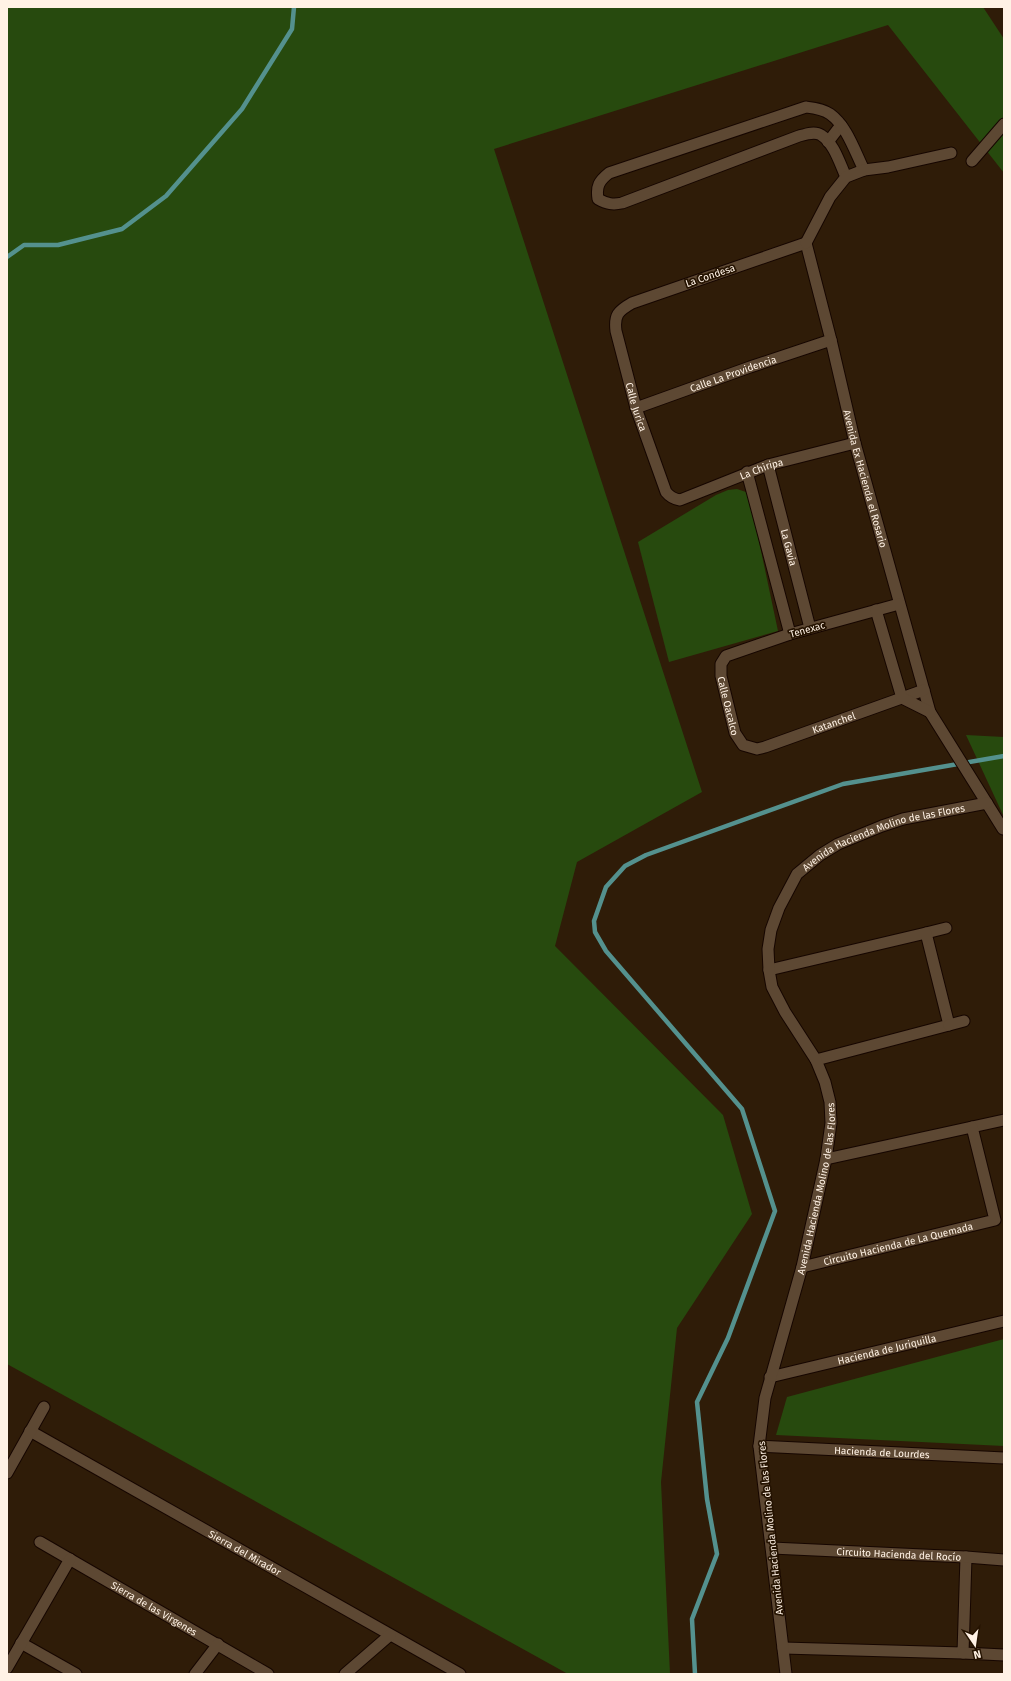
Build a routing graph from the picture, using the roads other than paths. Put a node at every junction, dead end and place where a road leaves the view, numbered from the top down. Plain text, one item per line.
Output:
1 (1004, 124) edge
2 (841, 125) junction
3 (828, 142) junction
4 (951, 153) dead end
5 (972, 161) dead end
6 (864, 170) junction
7 (846, 177) junction
8 (806, 243) junction
9 (617, 314) joint
10 (831, 340) junction
11 (636, 408) junction
12 (855, 442) junction
13 (768, 466) junction
14 (747, 472) junction
15 (670, 497) joint
16 (899, 604) junction
17 (876, 610) junction
18 (810, 628) junction
19 (790, 634) junction
20 (720, 664) joint
21 (924, 690) junction
22 (902, 698) junction
23 (930, 712) junction
24 (743, 745) joint
25 (987, 803) junction
26 (1004, 830) edge
27 (946, 928) dead end
28 (926, 933) junction
29 (769, 970) junction
30 (964, 1021) dead end
31 (949, 1025) junction
32 (816, 1060) junction
33 (1004, 1120) edge
34 (972, 1127) junction
35 (826, 1159) junction
36 (999, 1219) edge
37 (802, 1267) junction
38 (1004, 1321) edge
39 (770, 1378) junction
40 (44, 1407) dead end
41 (30, 1432) junction
42 (759, 1446) junction
43 (1004, 1458) edge
44 (7, 1474) edge
45 (40, 1542) dead end
46 (772, 1548) junction
47 (966, 1557) junction
48 (70, 1559) junction
49 (1004, 1560) edge
50 (390, 1635) junction
51 (21, 1643) junction
52 (218, 1644) junction
53 (783, 1648) junction
54 (963, 1653) junction
55 (1004, 1655) edge
56 (7, 1668) edge
57 (76, 1674) edge
58 (195, 1674) edge
59 (268, 1674) edge
60 (345, 1674) edge
61 (460, 1674) edge
62 (786, 1674) edge

1 - 5 street
2 - 3 street
2 - 3 street
2 - 6 street
3 - 7 street
4 - 6 street
6 - 7 street
7 - 8 street
8 - 9 street, La Condesa
8 - 10 street, Avenida Ex Hacienda el Rosario
9 - 11 street, Calle Jurica
10 - 11 street, Calle La Providencia
10 - 12 street, Avenida Ex Hacienda el Rosario
11 - 15 street, Calle Jurica
12 - 13 street, La Chiripa
12 - 16 street, Avenida Ex Hacienda el Rosario
13 - 14 street, La Chiripa
13 - 18 street, La Gavia
14 - 15 street, La Chiripa
14 - 19 street, La Gavia
16 - 17 street, Tenexac
16 - 21 street, Avenida Ex Hacienda el Rosario
17 - 18 street, Tenexac
17 - 22 street
18 - 19 street, Tenexac
19 - 20 street, Tenexac
20 - 24 street, Calle Oacalco
21 - 22 street, Katanchel
21 - 23 street, Avenida Ex Hacienda el Rosario
22 - 23 street
22 - 24 street, Katanchel
23 - 25 street, Avenida Ex Hacienda el Rosario
25 - 26 street, Avenida Ex Hacienda el Rosario
25 - 29 street, Avenida Hacienda Molino de las Flores
27 - 28 street
28 - 29 street
28 - 31 street
29 - 32 street, Avenida Hacienda Molino de las Flores
30 - 31 street
31 - 32 street
32 - 35 street, Avenida Hacienda Molino de las Flores
33 - 34 street
34 - 35 street
34 - 36 street, Circuito Hacienda de La Quemada
35 - 37 street, Avenida Hacienda Molino de las Flores
36 - 37 street, Circuito Hacienda de La Quemada
37 - 39 street, Avenida Hacienda Molino de las Flores
38 - 39 street, Hacienda de Juriquilla
39 - 42 street, Avenida Hacienda Molino de las Flores
40 - 41 street
41 - 44 street
41 - 50 street, Sierra del Mirador
42 - 43 street, Hacienda de Lourdes
42 - 46 street, Avenida Hacienda Molino de las Flores
45 - 48 street, Sierra de las Virgenes
46 - 47 street, Circuito Hacienda del Rocío
46 - 53 street, Avenida Hacienda Molino de las Flores
47 - 49 street
47 - 54 street, Circuito Hacienda del Rocío
48 - 51 street
48 - 52 street, Sierra de las Virgenes
50 - 60 street
50 - 61 street, Sierra del Mirador
51 - 56 street
51 - 57 street
52 - 58 street
52 - 59 street, Sierra de las Virgenes
53 - 54 street
53 - 62 street, Avenida Hacienda Molino de las Flores
54 - 55 street

